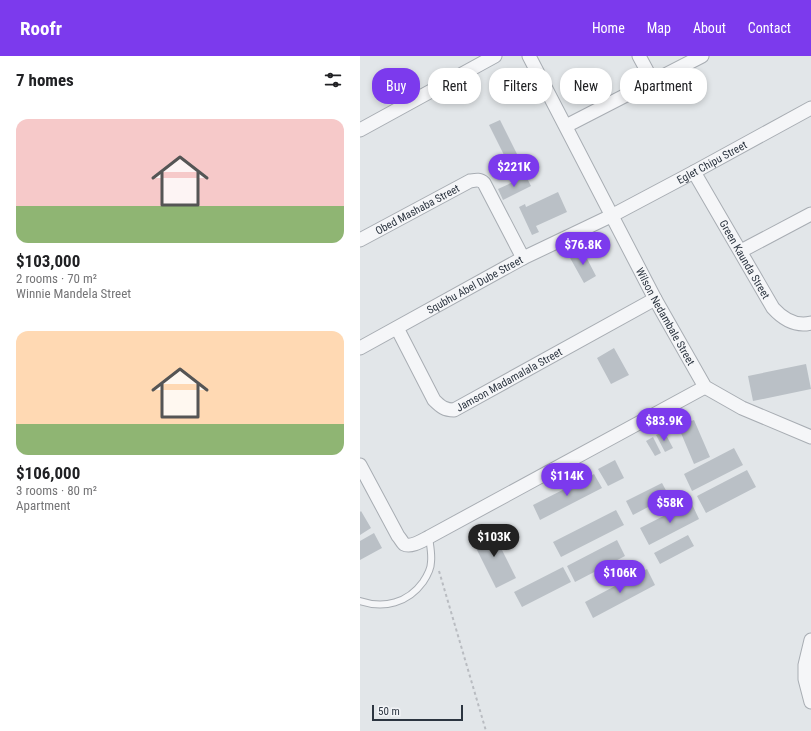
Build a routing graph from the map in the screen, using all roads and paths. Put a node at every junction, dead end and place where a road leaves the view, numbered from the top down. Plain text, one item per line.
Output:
1 (495, 56) edge
2 (529, 56) edge
3 (639, 56) edge
4 (702, 56) edge
5 (645, 68) edge
6 (679, 68) edge
7 (620, 99) edge
8 (811, 108) edge
9 (566, 126) junction
10 (360, 130) edge
11 (694, 172) junction
12 (811, 214) edge
13 (613, 215) junction
14 (360, 240) edge
15 (741, 250) junction
16 (524, 258) junction
17 (656, 298) junction
18 (811, 323) edge
19 (397, 328) junction
20 (360, 348) edge
21 (705, 387) junction
22 (811, 437) edge
23 (360, 465) edge
24 (429, 537) junction
25 (438, 567) dead end
26 (360, 601) edge
27 (811, 640) edge
28 (811, 702) edge
29 (486, 731) edge

1 - 10 street
2 - 9 street, Wilson Nedambale Street
3 - 5 street
4 - 6 street
7 - 9 street
8 - 11 street, Eglet Chipu Street
9 - 13 street, Wilson Nedambale Street
11 - 13 street, Eglet Chipu Street
11 - 15 street, Green Kaunda Street
12 - 15 street
13 - 16 street, Squbhu Abel Dube Street
13 - 17 street, Wilson Nedambale Street
14 - 16 street, Obed Mashaba Street
15 - 18 street, Green Kaunda Street
16 - 19 street, Squbhu Abel Dube Street
17 - 19 street, Jamson Madamalala Street
17 - 21 street, Wilson Nedambale Street
19 - 20 street, Squbhu Abel Dube Street
21 - 22 street
21 - 24 street
23 - 24 street
24 - 26 lane
25 - 29 path
27 - 28 street

